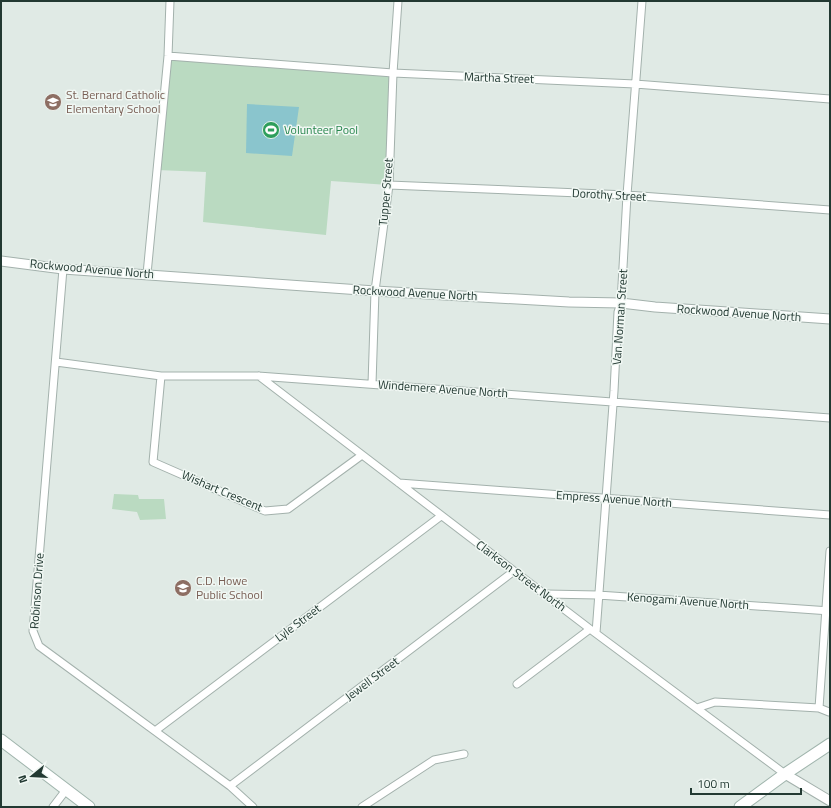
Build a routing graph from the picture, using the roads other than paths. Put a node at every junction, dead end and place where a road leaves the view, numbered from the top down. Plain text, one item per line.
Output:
1 (170, 1) edge
2 (398, 1) edge
3 (642, 1) edge
4 (168, 56) junction
5 (393, 73) junction
6 (636, 84) junction
7 (830, 99) edge
8 (388, 185) junction
9 (627, 195) junction
10 (830, 210) edge
11 (1, 261) edge
12 (63, 268) junction
13 (147, 274) junction
14 (375, 291) junction
15 (621, 303) junction
16 (830, 319) edge
17 (56, 362) junction
18 (161, 376) junction
19 (258, 376) junction
20 (372, 384) junction
21 (613, 403) junction
22 (830, 418) edge
23 (362, 455) junction
24 (398, 483) junction
25 (606, 498) junction
26 (830, 515) edge
27 (441, 516) junction
28 (830, 551) edge
29 (514, 571) junction
30 (546, 594) junction
31 (598, 595) junction
32 (827, 611) edge
33 (593, 631) junction
34 (518, 684) dead end
35 (697, 708) junction
36 (819, 708) junction
37 (829, 712) edge
38 (155, 731) junction
39 (1, 740) edge
40 (830, 744) edge
41 (464, 754) dead end
42 (785, 774) junction
43 (230, 786) junction
44 (66, 790) junction
45 (830, 801) edge
46 (53, 807) edge
47 (89, 807) edge
48 (253, 807) edge
49 (362, 807) edge
50 (740, 807) edge

1 - 4 street
2 - 5 street, Tupper Street
3 - 6 street, Van Norman Street
4 - 5 street, Martha Street
4 - 13 street
5 - 6 street, Martha Street
5 - 8 street, Tupper Street
6 - 7 street, Martha Street
6 - 9 street, Van Norman Street
8 - 9 street, Dorothy Street
8 - 14 street, Tupper Street
9 - 10 street, Dorothy Street
9 - 15 street, Van Norman Street
11 - 12 street, Rockwood Avenue North
12 - 13 street, Rockwood Avenue North
12 - 17 street, Robinson Drive
13 - 14 street, Rockwood Avenue North
14 - 15 street, Rockwood Avenue North
14 - 20 street, Tupper Street
15 - 16 street, Rockwood Avenue North
15 - 21 street, Van Norman Street
17 - 18 street, Windemere Avenue North
17 - 38 street, Robinson Drive
18 - 19 street, Windemere Avenue North
18 - 23 street, Wishart Crescent
19 - 20 street, Windemere Avenue North
19 - 23 street, Clarkson Street North
20 - 21 street, Windemere Avenue North
21 - 22 street, Windemere Avenue North
21 - 25 street, Van Norman Street
23 - 24 street, Clarkson Street North
24 - 25 street, Empress Avenue North
24 - 27 street, Clarkson Street North
25 - 26 street, Empress Avenue North
25 - 31 street, Van Norman Street
27 - 29 street, Clarkson Street North
27 - 38 street, Lyle Street
28 - 32 street
29 - 30 street, Clarkson Street North
29 - 43 street, Jewell Street
30 - 31 street, Kenogami Avenue North
30 - 33 street, Clarkson Street North
31 - 32 street, Kenogami Avenue North
31 - 33 street, Van Norman Street
32 - 36 street
33 - 34 street
33 - 35 street, Clarkson Street North
35 - 36 street
35 - 42 street, Clarkson Street North
36 - 37 street
38 - 43 street, Robinson Drive
39 - 44 main road
40 - 42 main road
41 - 49 street
42 - 45 street
42 - 50 main road
43 - 48 street, Robinson Drive
44 - 46 street
44 - 47 main road

